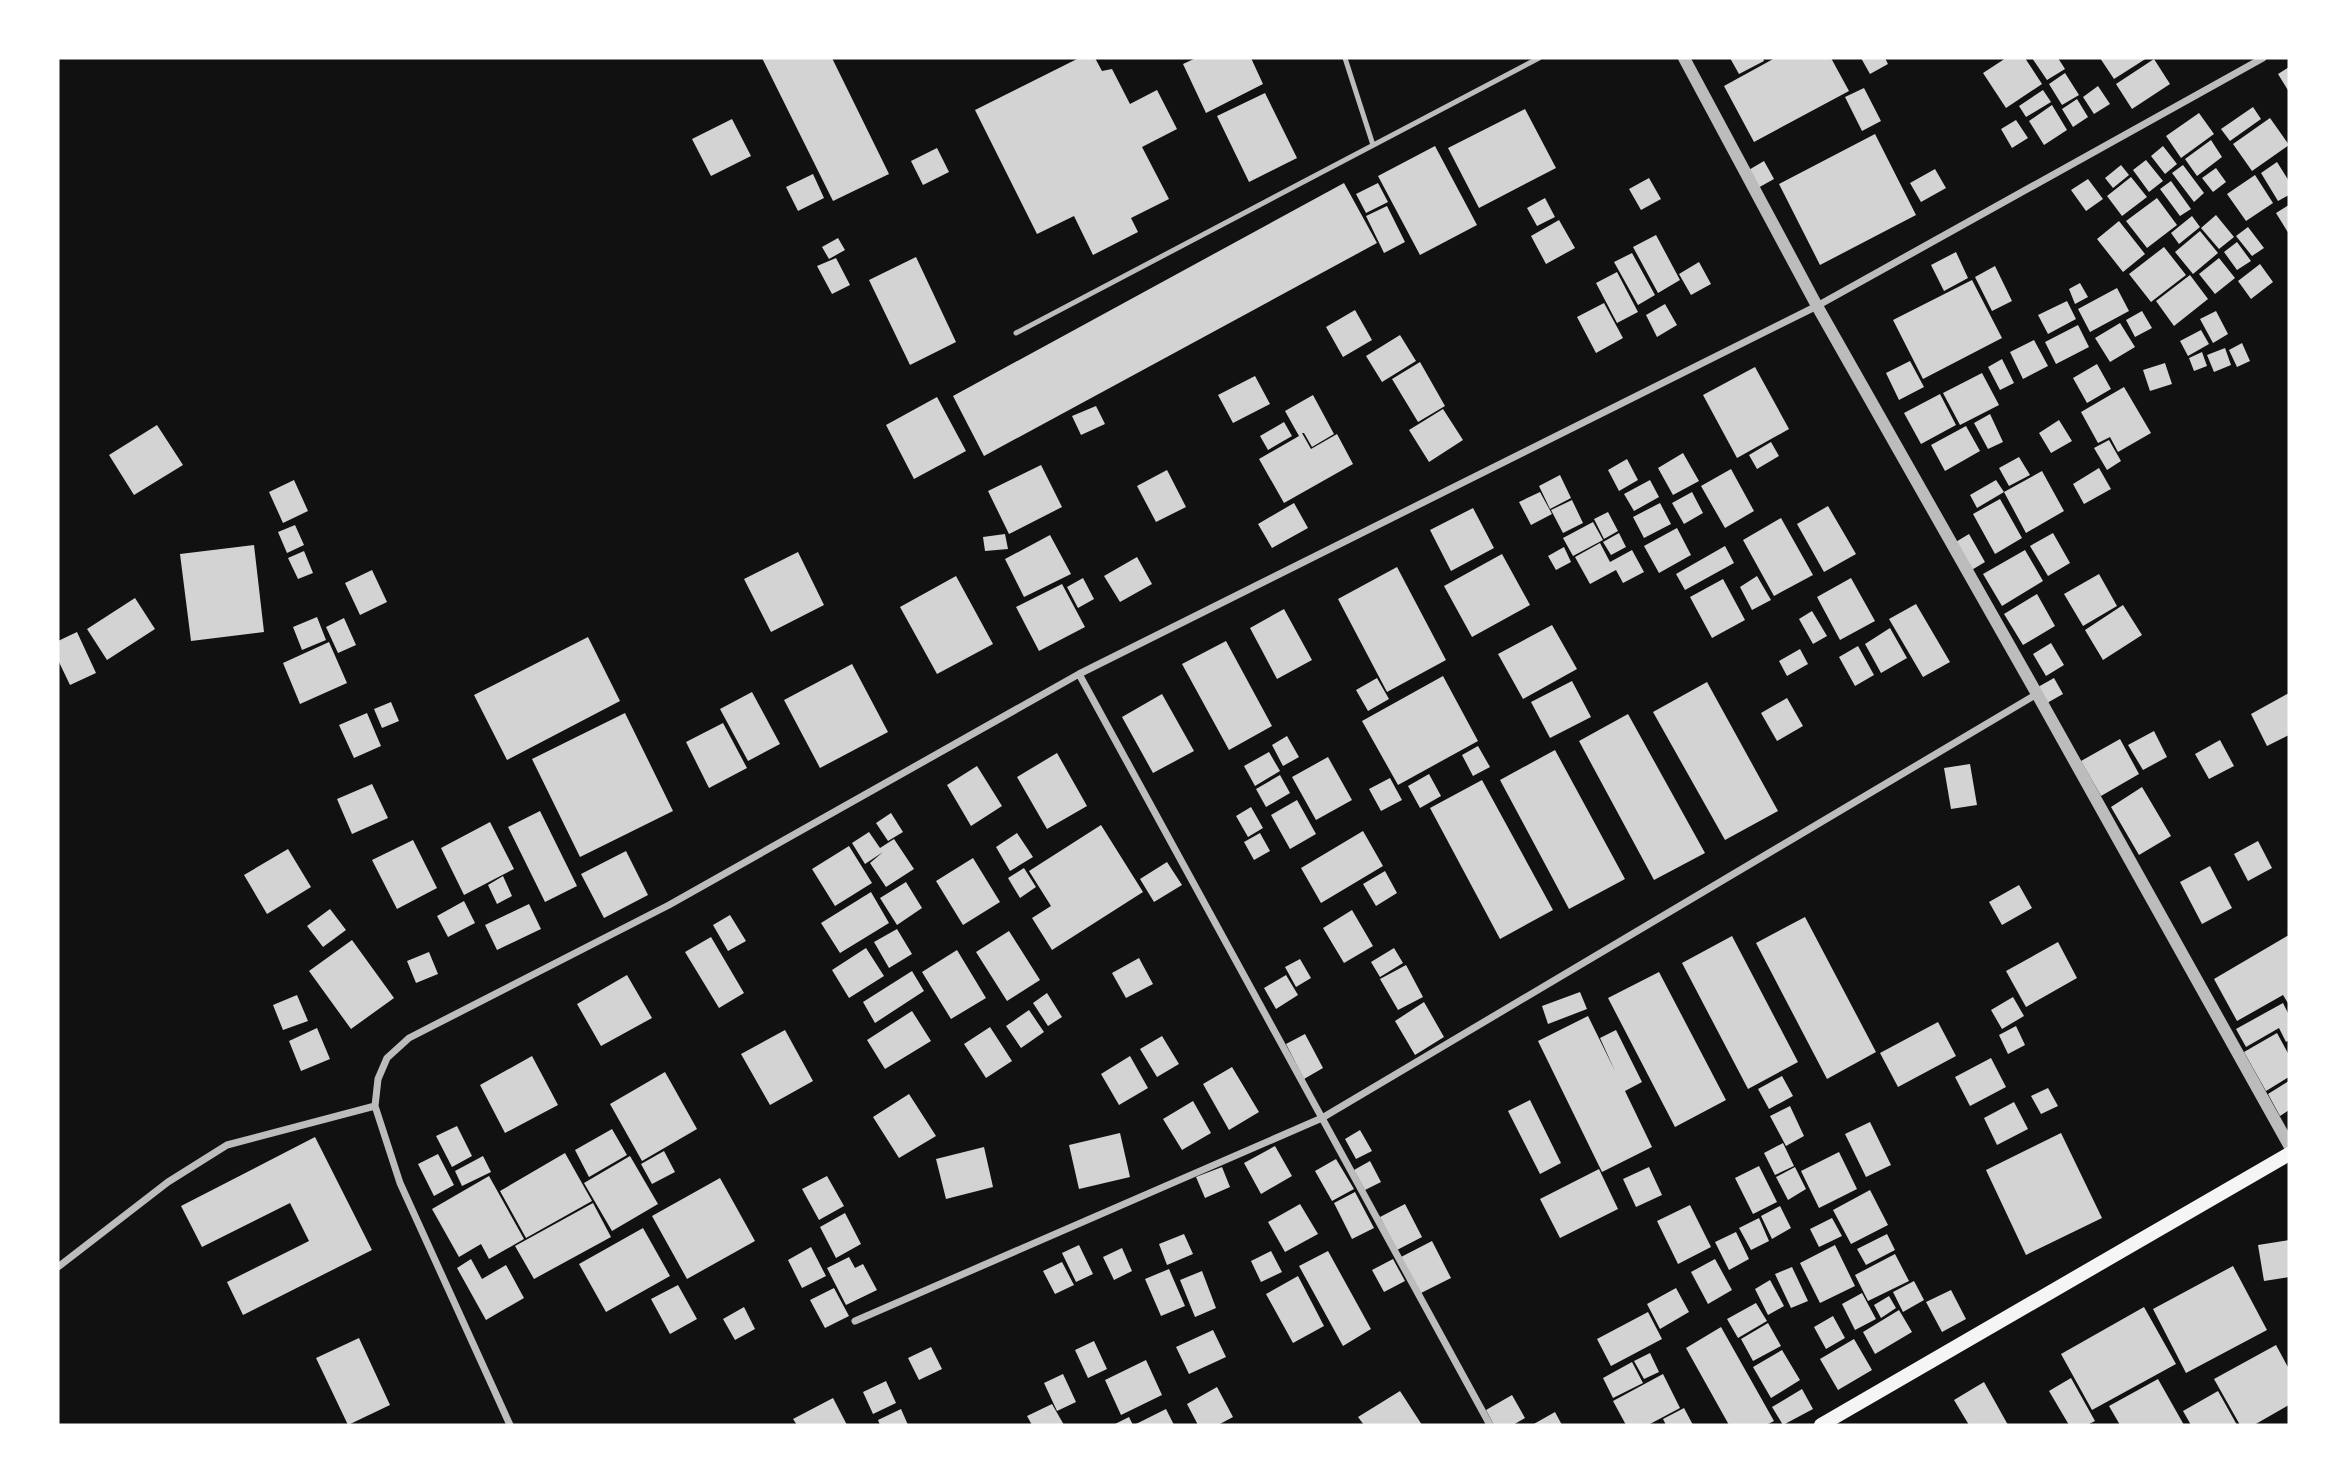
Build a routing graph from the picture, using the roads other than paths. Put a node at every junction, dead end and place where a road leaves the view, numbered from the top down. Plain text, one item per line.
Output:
1 (1346, 58) edge
2 (1539, 58) edge
3 (1684, 58) edge
4 (2263, 58) edge
5 (1373, 145) junction
6 (1817, 306) junction
7 (1016, 333) dead end
8 (1079, 674) junction
9 (2038, 694) junction
10 (375, 1106) junction
11 (1321, 1118) junction
12 (2289, 1145) edge
13 (2289, 1154) edge
14 (58, 1267) edge
15 (855, 1321) dead end
16 (510, 1425) edge
17 (1490, 1425) edge
18 (1821, 1425) edge

1 - 5 lane
2 - 5 lane
3 - 6 street
4 - 6 street
5 - 7 lane
6 - 8 street
6 - 9 street
8 - 10 street
8 - 11 street
9 - 11 street
9 - 12 street
10 - 14 street
10 - 16 street
11 - 15 street
11 - 17 street
13 - 18 main road

